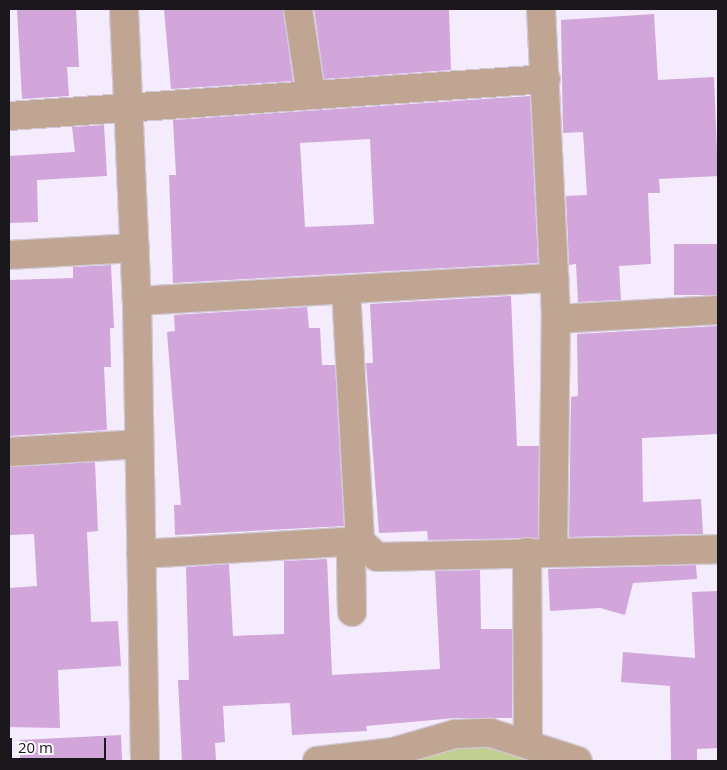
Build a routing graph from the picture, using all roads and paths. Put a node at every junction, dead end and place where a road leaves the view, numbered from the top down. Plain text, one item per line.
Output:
1 (124, 9) edge
2 (298, 9) edge
3 (542, 9) edge
4 (546, 79) junction
5 (311, 95) junction
6 (129, 107) junction
7 (9, 116) edge
8 (134, 248) junction
9 (9, 255) edge
10 (554, 278) junction
11 (346, 290) junction
12 (137, 301) junction
13 (718, 310) edge
14 (556, 318) junction
15 (140, 444) junction
16 (9, 452) edge
17 (360, 541) junction
18 (718, 549) edge
19 (540, 552) junction
20 (141, 554) junction
21 (352, 612) dead end
22 (528, 744) junction
23 (345, 759) edge
24 (145, 761) edge
25 (317, 761) edge
26 (578, 761) edge

1 - 6 street
2 - 5 street
3 - 4 street
4 - 5 street
4 - 10 street
5 - 6 street
6 - 7 street
6 - 8 street
8 - 9 street
8 - 12 street
10 - 11 street
10 - 14 street
11 - 12 street
11 - 17 street
12 - 15 street
13 - 14 street
14 - 19 street
15 - 16 street
15 - 20 street
17 - 19 street
17 - 20 street
17 - 21 street
18 - 19 street
19 - 22 street
20 - 24 street
22 - 23 street
22 - 26 street
23 - 25 street

